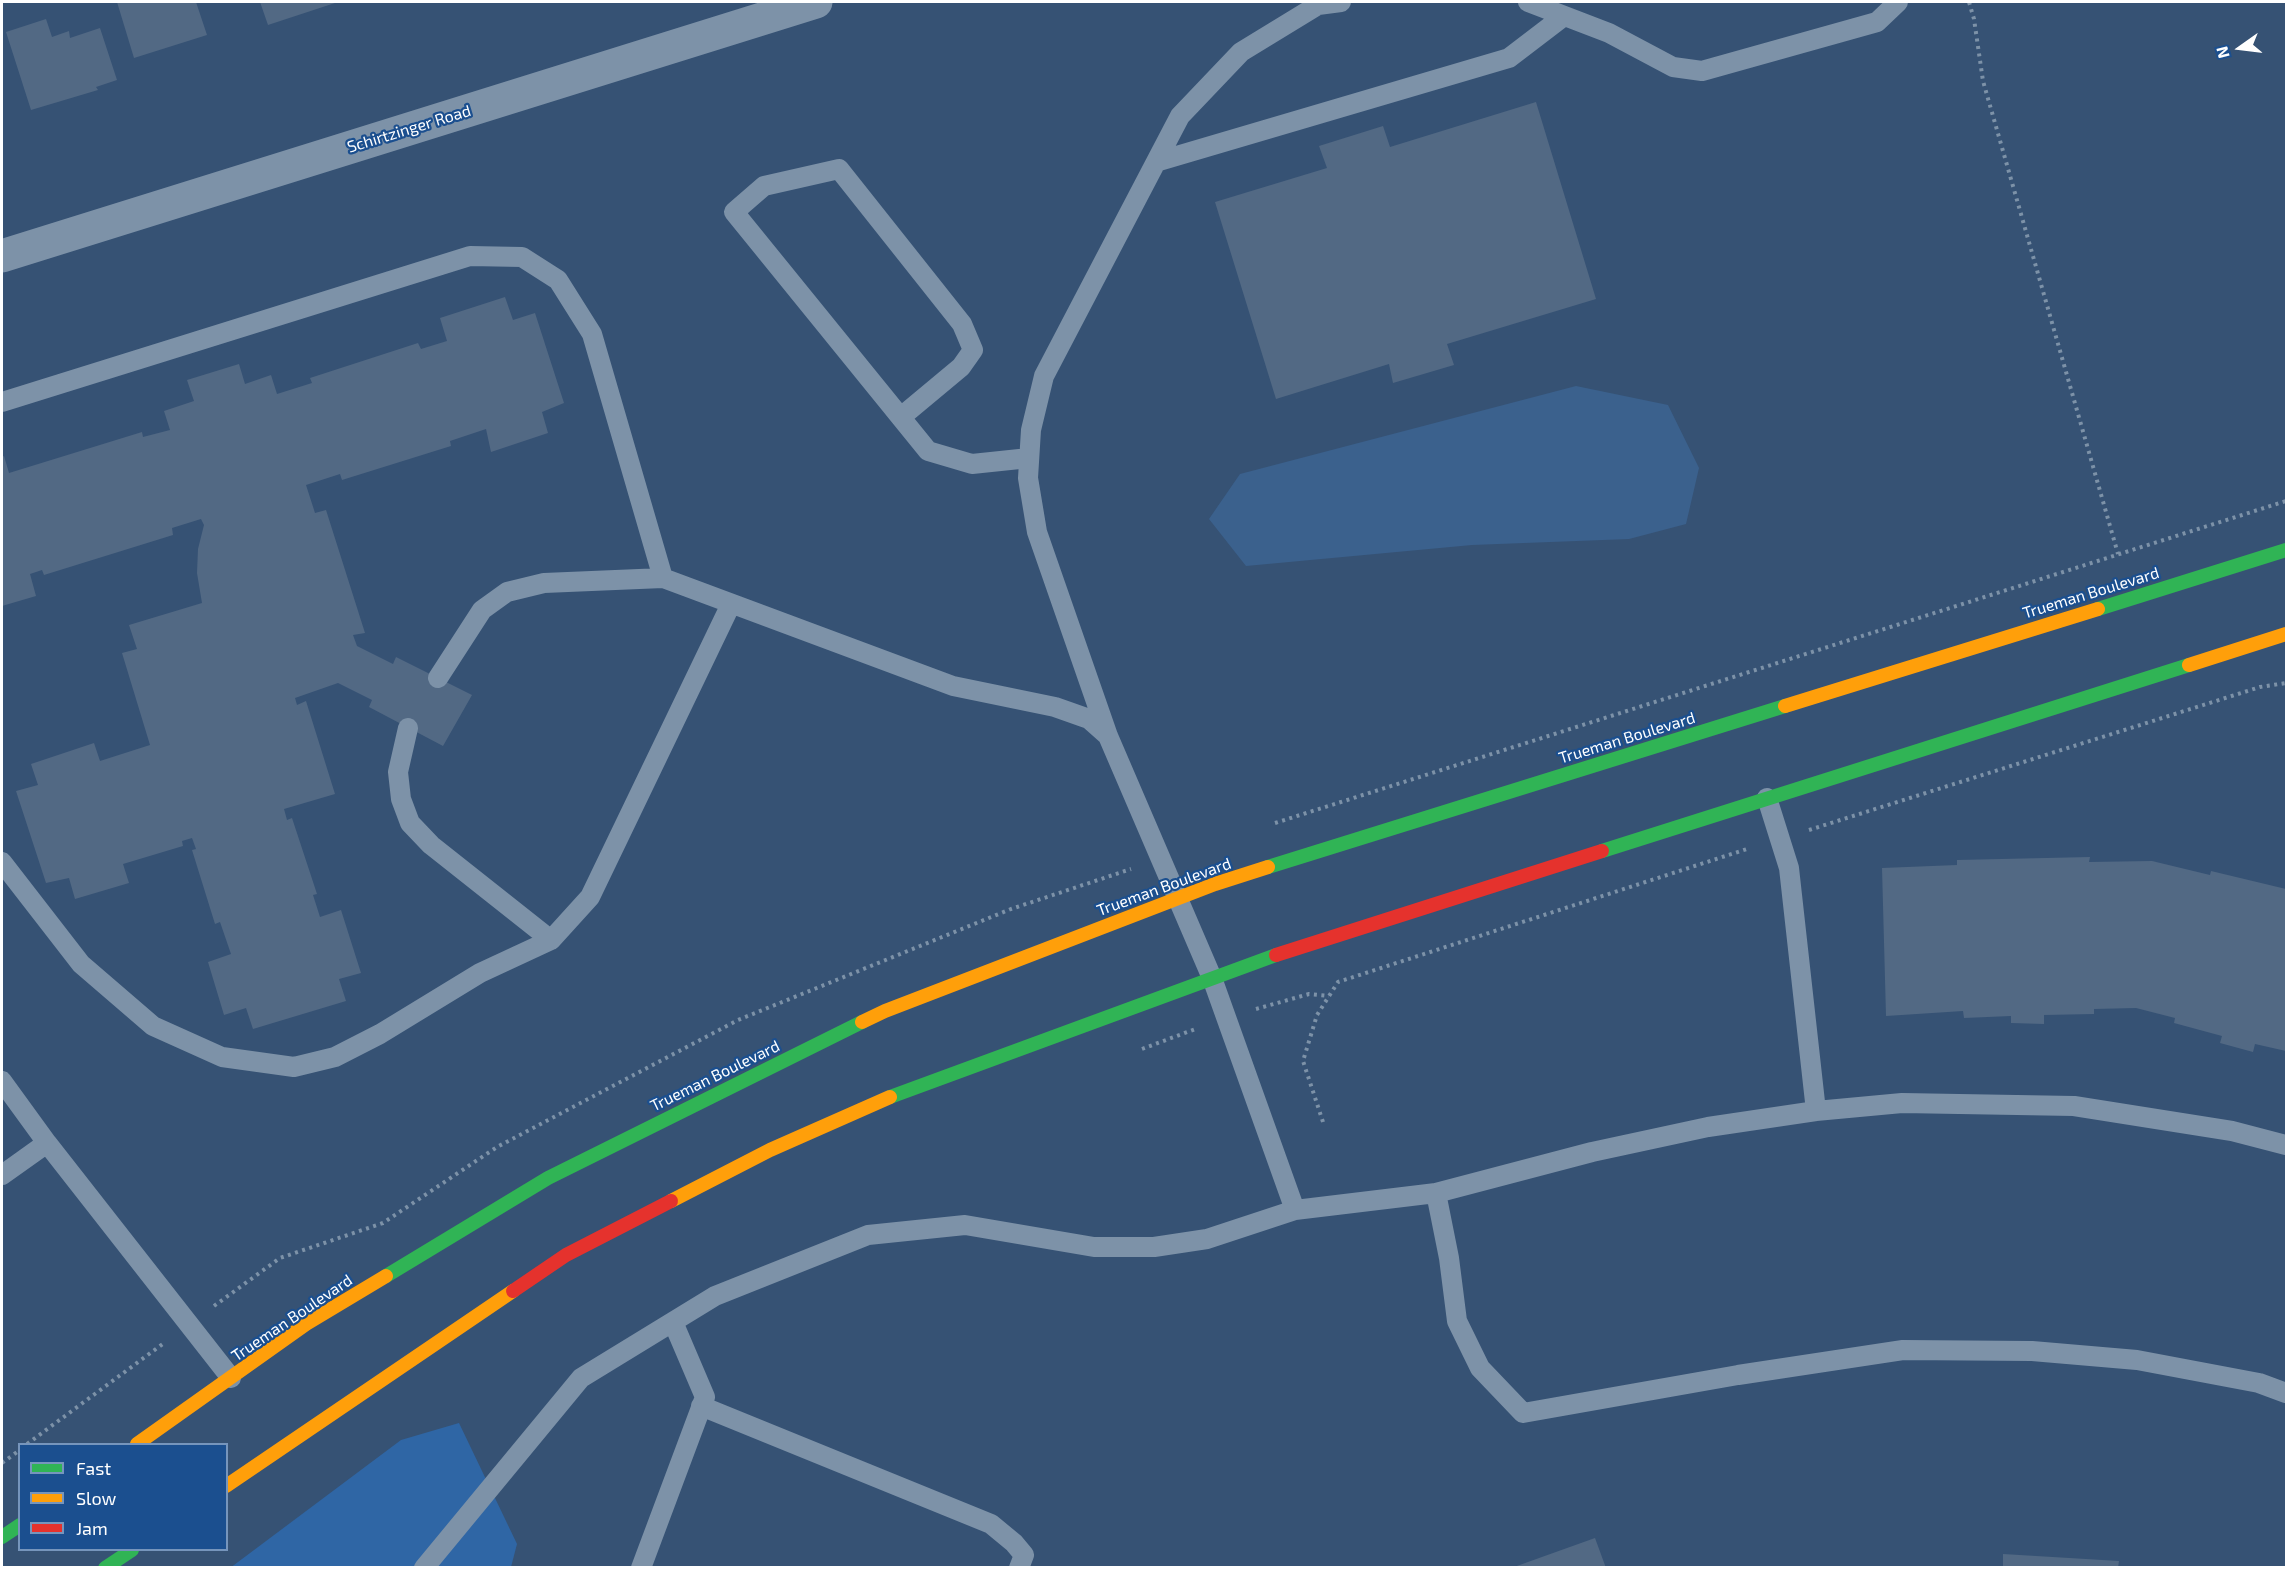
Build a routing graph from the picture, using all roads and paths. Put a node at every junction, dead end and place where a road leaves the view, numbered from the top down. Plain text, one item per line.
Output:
1 (816, 2) edge
2 (1341, 2) edge
3 (1528, 2) edge
4 (1898, 2) edge
5 (1969, 2) edge
6 (1564, 16) junction
7 (1156, 162) junction
8 (2, 256) edge
9 (2, 402) edge
10 (901, 417) junction
11 (1029, 458) junction
12 (2286, 501) edge
13 (2286, 550) edge
14 (2118, 554) junction
15 (663, 578) junction
16 (731, 604) junction
17 (2286, 634) edge
18 (438, 678) dead end
19 (2286, 683) edge
20 (408, 728) dead end
21 (1108, 736) junction
22 (1767, 798) junction
23 (1264, 826) dead end
24 (1780, 838) junction
25 (2, 862) edge
26 (1178, 898) junction
27 (551, 940) junction
28 (1212, 978) junction
29 (2, 1081) edge
30 (1816, 1111) junction
31 (1323, 1122) dead end
32 (47, 1143) junction
33 (2286, 1145) edge
34 (2, 1175) edge
35 (1436, 1193) junction
36 (1295, 1210) junction
37 (673, 1322) junction
38 (231, 1378) junction
39 (2286, 1393) edge
40 (701, 1406) junction
41 (137, 1443) edge
42 (18, 1451) edge
43 (2, 1463) edge
44 (228, 1484) edge
45 (18, 1526) edge
46 (2, 1537) edge
47 (130, 1551) edge
48 (105, 1568) edge
49 (424, 1568) edge
50 (641, 1568) edge
51 (1019, 1568) edge

1 - 8 street, Schirtzinger Road
2 - 7 lane
3 - 6 lane
4 - 6 lane
5 - 14 path
6 - 7 lane
7 - 11 lane
9 - 15 lane
10 - 10 lane
10 - 11 lane
11 - 21 lane
12 - 14 path
13 - 26 main road, Trueman Boulevard
14 - 23 path
15 - 16 lane
15 - 18 lane
16 - 21 lane
16 - 27 lane
17 - 22 main road
19 - 24 path
20 - 27 lane
21 - 26 lane
22 - 24 lane
22 - 28 main road
24 - 30 lane
24 - 31 path
25 - 27 lane
26 - 28 lane
26 - 38 main road, Trueman Boulevard
28 - 36 lane
28 - 44 main road
29 - 32 lane
30 - 33 lane
30 - 35 lane
32 - 34 lane
32 - 38 lane
35 - 36 lane
35 - 39 lane
36 - 37 lane
37 - 40 lane
37 - 49 lane
38 - 41 main road, Trueman Boulevard
40 - 50 lane
40 - 51 lane
42 - 43 path
45 - 46 main road
47 - 48 main road

